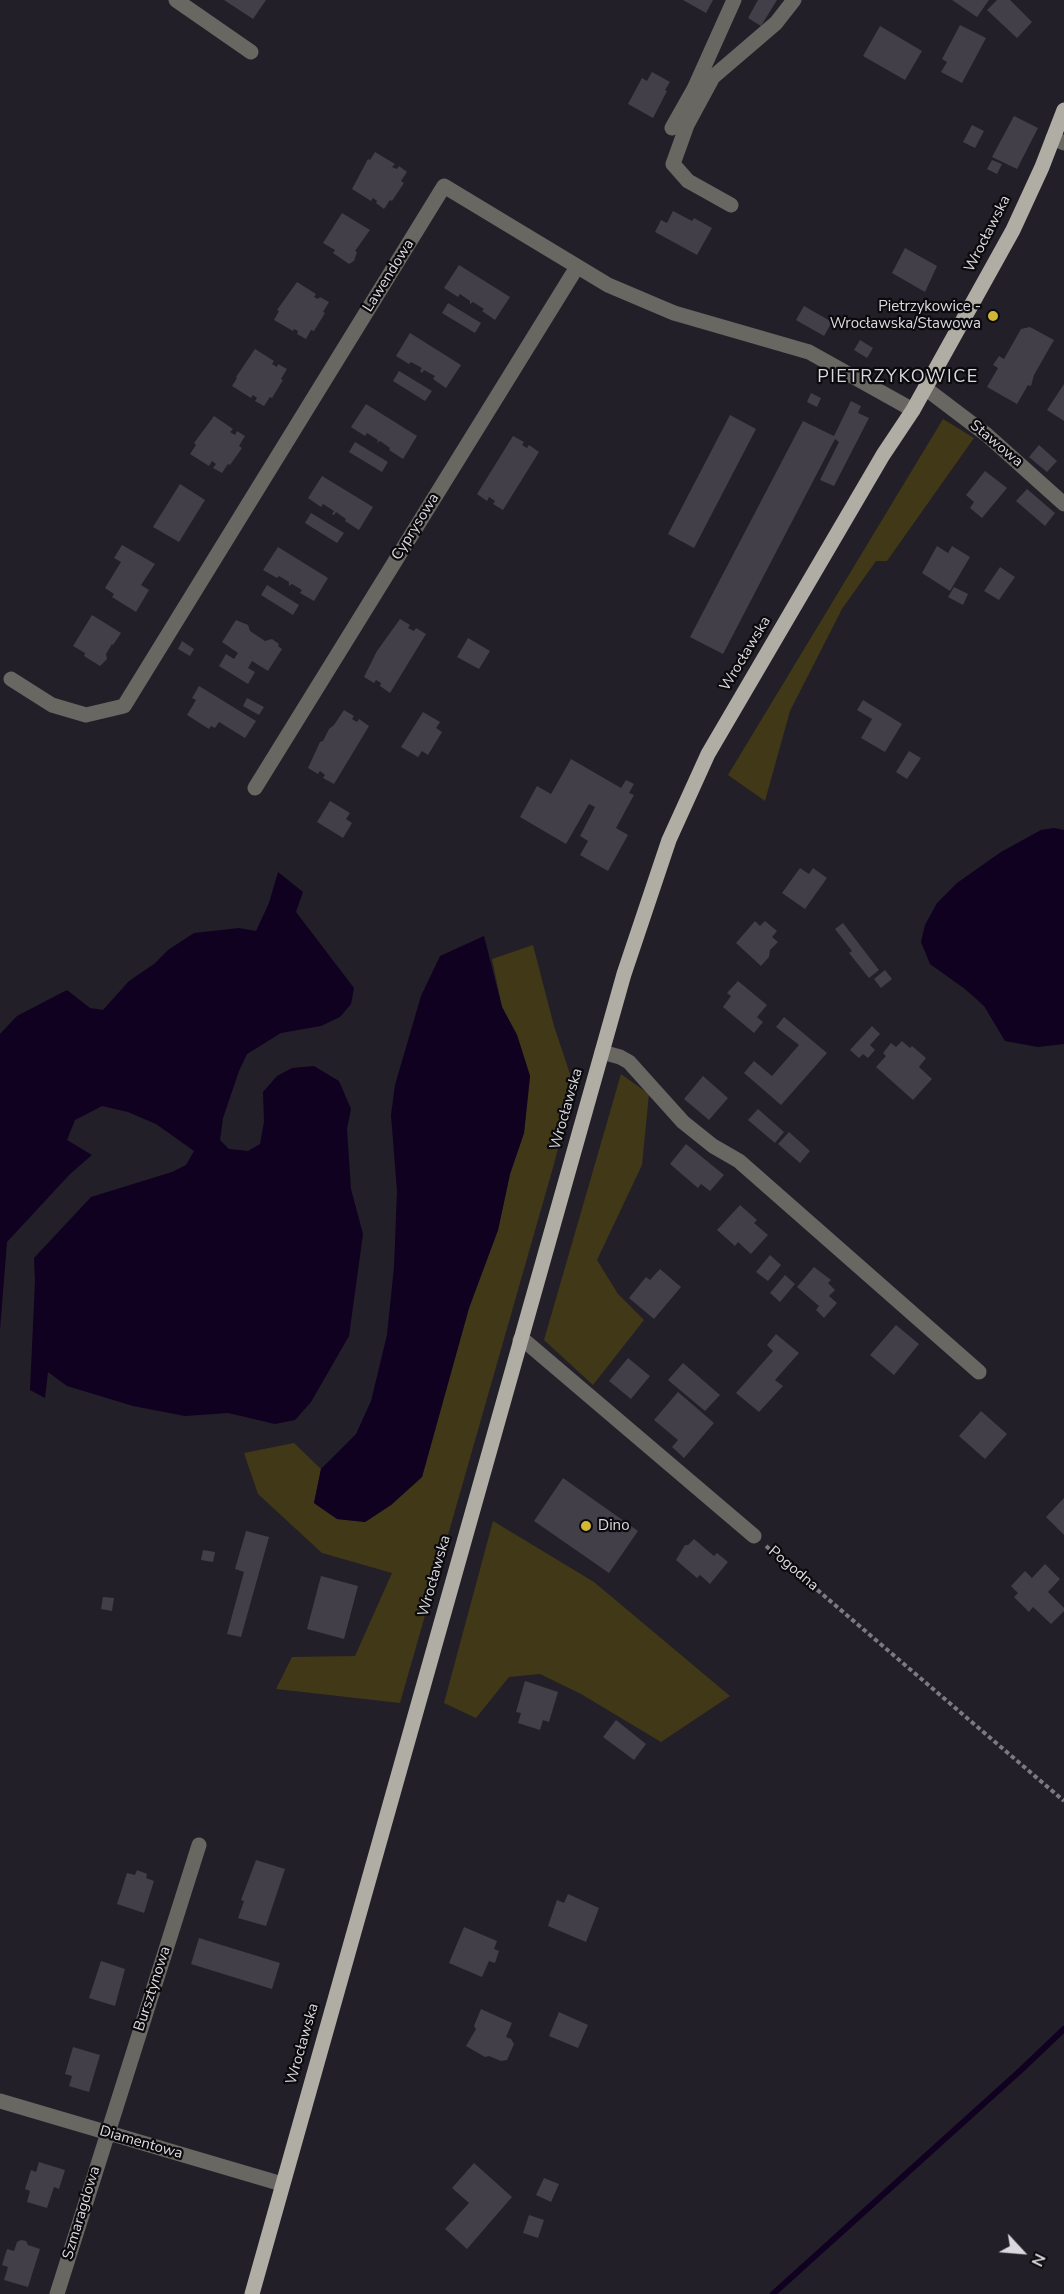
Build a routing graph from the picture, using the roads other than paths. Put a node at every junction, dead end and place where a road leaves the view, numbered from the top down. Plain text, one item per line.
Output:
1 (176, 0) edge
2 (734, 0) edge
3 (794, 0) edge
4 (251, 52) dead end
5 (1064, 110) edge
6 (672, 128) dead end
7 (1059, 141) edge
8 (731, 205) dead end
9 (577, 267) junction
10 (925, 388) junction
11 (913, 410) junction
12 (1064, 504) edge
13 (11, 679) dead end
14 (255, 788) dead end
15 (602, 1052) junction
16 (520, 1340) junction
17 (979, 1372) dead end
18 (754, 1536) road end
19 (199, 1845) dead end
20 (0, 2101) edge
21 (106, 2133) junction
22 (281, 2187) junction
23 (57, 2294) edge
24 (252, 2294) edge

1 - 4 street
2 - 6 street
3 - 8 street
5 - 7 main road, Wrocławska
7 - 10 main road, Wrocławska
9 - 11 street, Lawendowa
9 - 13 street, Lawendowa
9 - 14 street, Cyprysowa
10 - 11 main road, Wrocławska
10 - 12 street, Stawowa
11 - 15 main road, Wrocławska
15 - 16 main road, Wrocławska
15 - 17 street
16 - 18 street, Pogodna
16 - 22 main road, Wrocławska
19 - 21 street, Bursztynowa
20 - 21 street, Diamentowa
21 - 22 street, Diamentowa
21 - 23 street, Szmaragdowa
22 - 24 main road, Wrocławska

